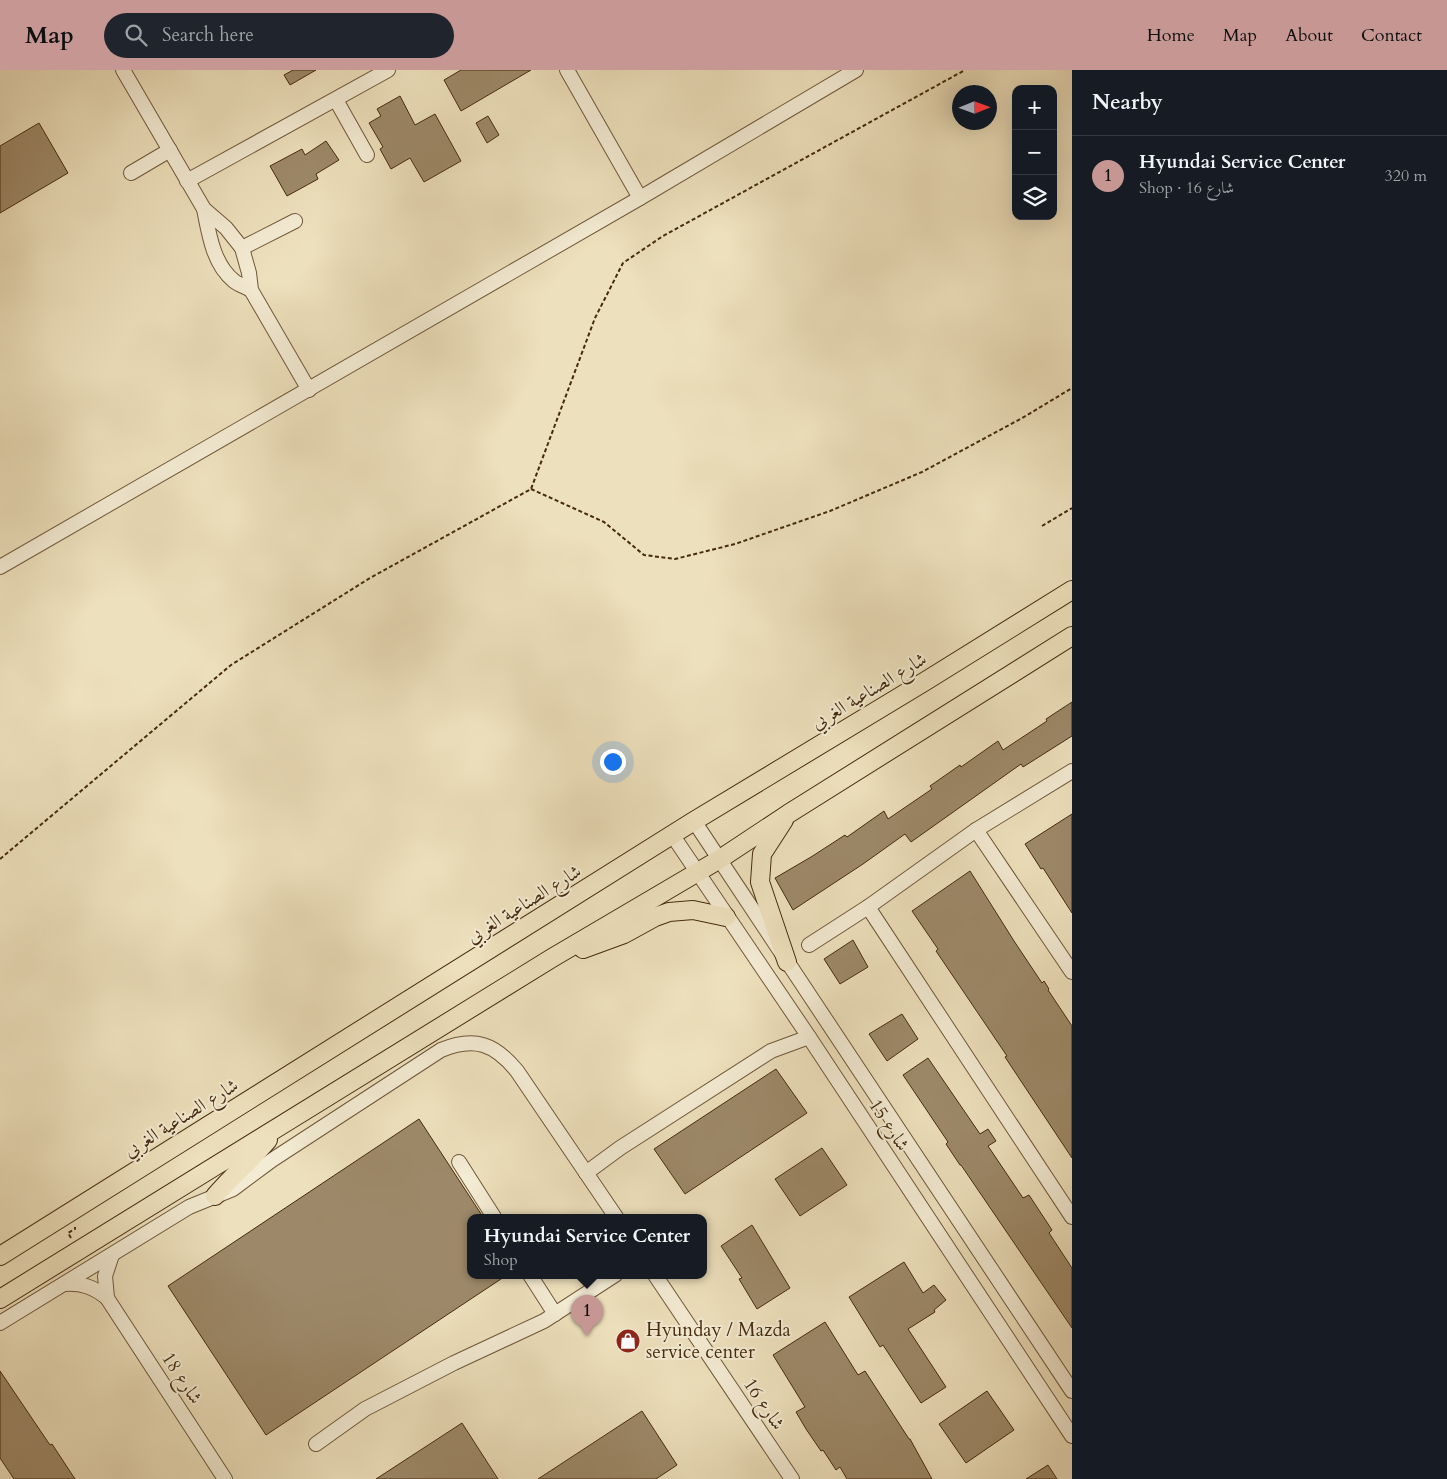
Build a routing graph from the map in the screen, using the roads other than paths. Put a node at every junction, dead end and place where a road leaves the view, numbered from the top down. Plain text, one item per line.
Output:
1 (123, 70) edge
2 (388, 70) edge
3 (567, 70) edge
4 (856, 70) edge
5 (336, 100) junction
6 (170, 150) junction
7 (367, 155) dead end
8 (131, 173) dead end
9 (187, 180) junction
10 (640, 198) junction
11 (204, 209) junction
12 (295, 221) dead end
13 (242, 248) junction
14 (251, 290) junction
15 (309, 390) junction
16 (0, 567) edge
17 (1072, 590) edge
18 (1072, 636) edge
19 (1072, 771) edge
20 (788, 814) junction
21 (694, 822) junction
22 (976, 830) junction
23 (673, 836) junction
24 (720, 859) junction
25 (698, 873) junction
26 (868, 907) junction
27 (726, 917) junction
28 (809, 946) dead end
29 (552, 958) junction
30 (787, 962) junction
31 (1072, 972) edge
32 (809, 1037) junction
33 (278, 1127) junction
34 (458, 1162) dead end
35 (586, 1173) junction
36 (215, 1196) junction
37 (492, 1214) edge
38 (614, 1214) edge
39 (1072, 1217) edge
40 (112, 1254) junction
41 (0, 1256) edge
42 (533, 1279) edge
43 (609, 1279) edge
44 (658, 1279) edge
45 (65, 1284) junction
46 (107, 1298) junction
47 (0, 1299) edge
48 (555, 1314) junction
49 (0, 1323) edge
50 (1057, 1370) junction
51 (1072, 1376) edge
52 (1072, 1391) edge
53 (1072, 1436) edge
54 (316, 1444) dead end
55 (225, 1479) edge
56 (792, 1479) edge

1 - 6 street
2 - 5 street
3 - 10 street
4 - 10 street
5 - 7 street
5 - 9 street
6 - 8 street
6 - 9 street
9 - 11 street
10 - 15 street
11 - 13 street
11 - 14 street
12 - 13 street
13 - 14 street
14 - 15 street
15 - 16 street
17 - 21 main road, شارع الصناعية الغربي
18 - 20 main road
19 - 22 street
20 - 24 main road
20 - 30 main road
21 - 23 main road, شارع الصناعية الغربي
21 - 24 street, شارع 15
22 - 26 street
22 - 31 street
23 - 25 street, شارع 15
23 - 41 main road, شارع الصناعية الغربي
24 - 25 main road
24 - 30 street, شارع 15
25 - 27 street, شارع 15
25 - 29 main road
26 - 28 street
26 - 39 street
27 - 29 main road
27 - 32 street, شارع 15
29 - 33 main road
30 - 50 street, شارع 15
32 - 35 street
32 - 53 street, شارع 15
33 - 36 main road
33 - 47 main road
34 - 37 street
35 - 36 street
35 - 38 street
36 - 40 street
40 - 45 street
40 - 46 street
42 - 48 street
43 - 48 street
44 - 56 street, شارع 16
45 - 46 street, شارع 18
45 - 49 street
46 - 55 street, شارع 18
48 - 54 street
50 - 51 street
50 - 52 street, شارع 15

